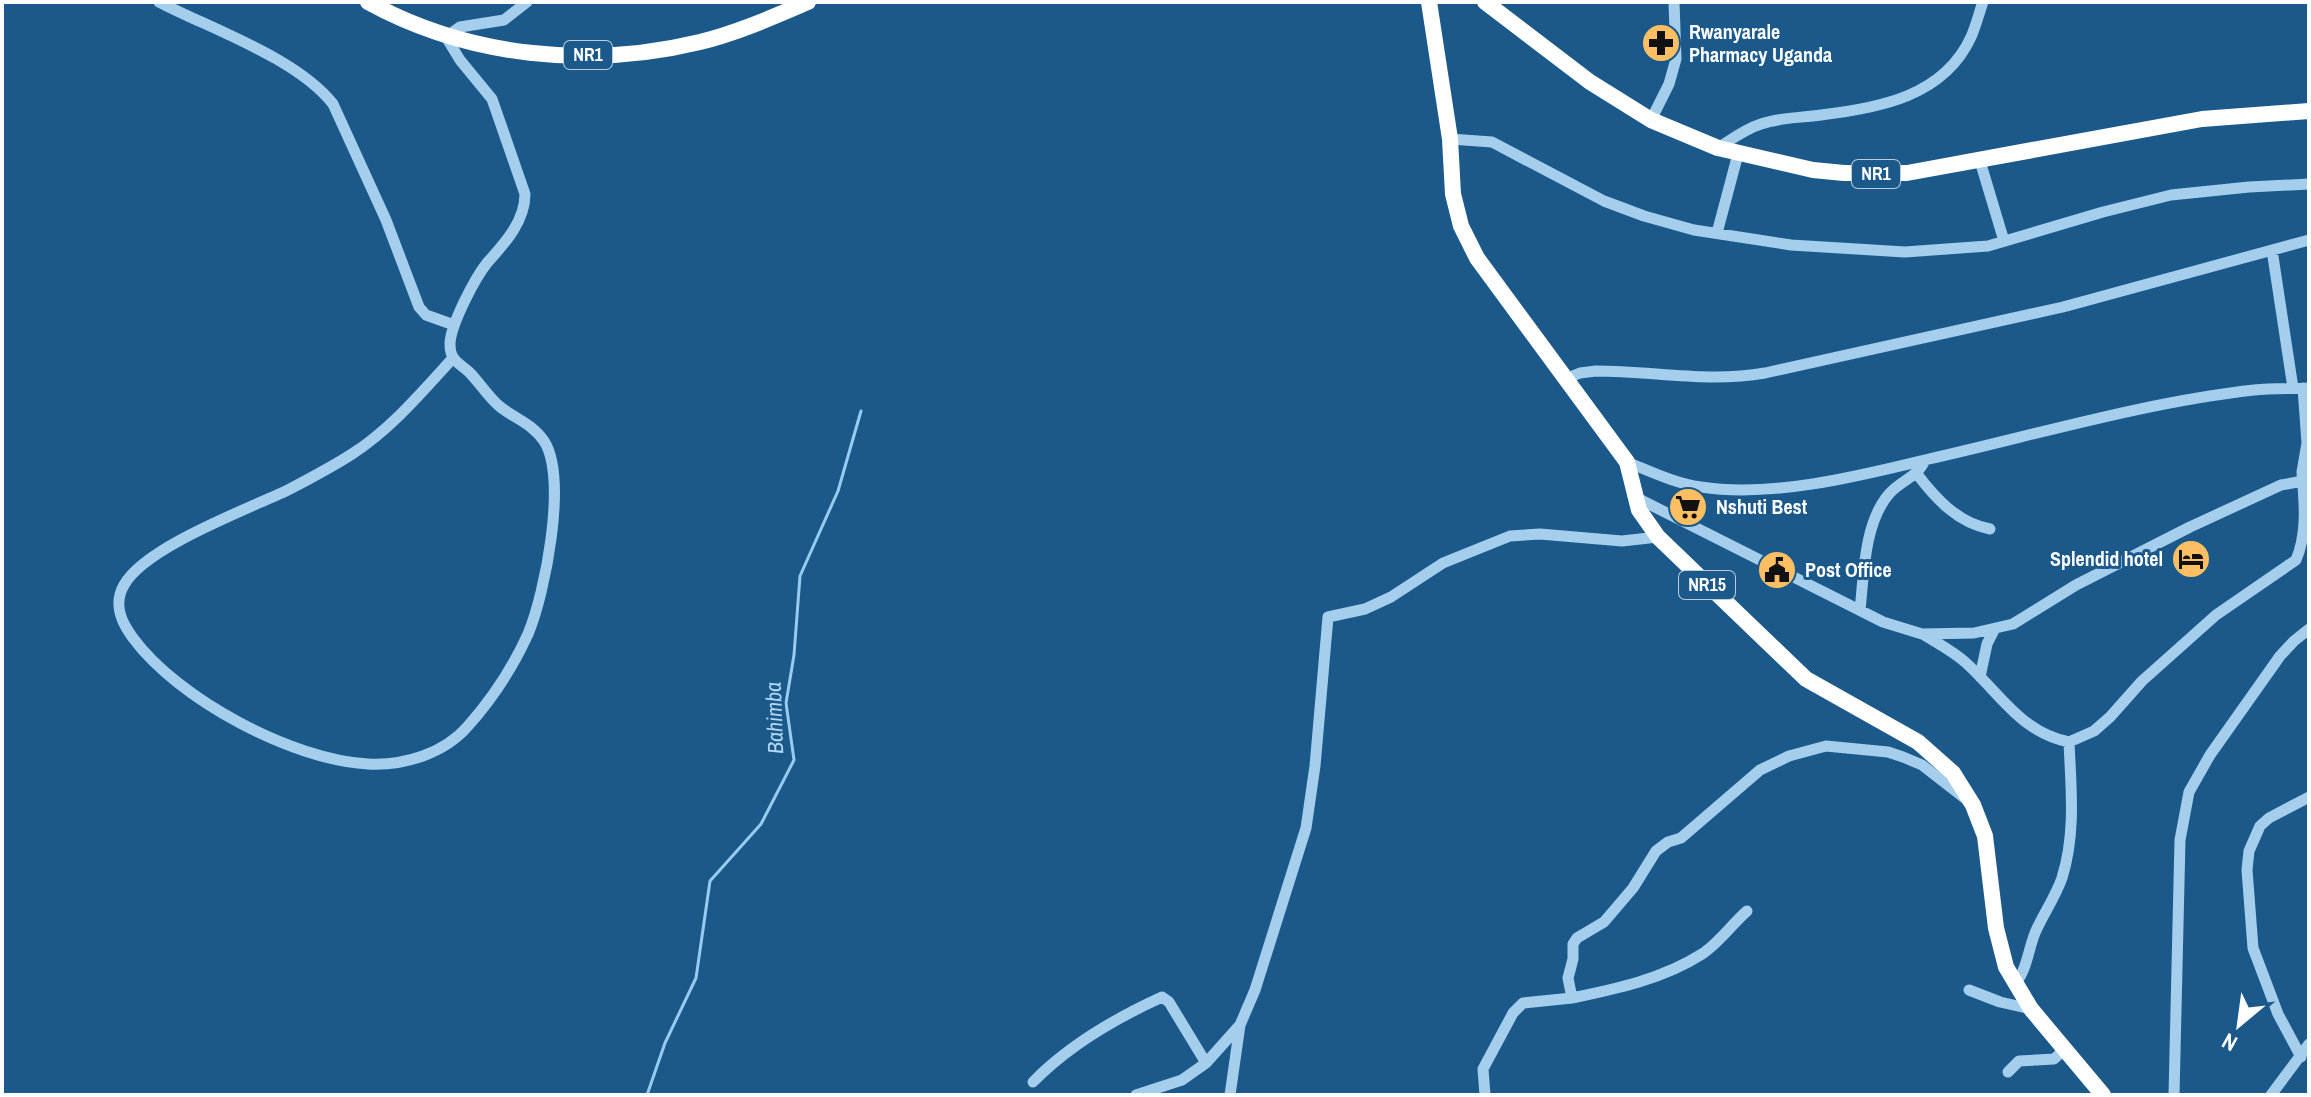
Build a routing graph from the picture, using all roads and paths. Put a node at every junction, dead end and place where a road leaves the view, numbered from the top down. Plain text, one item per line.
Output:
1 (159, 2) edge
2 (368, 2) edge
3 (527, 2) edge
4 (808, 2) edge
5 (1429, 2) edge
6 (1485, 2) edge
7 (1674, 2) edge
8 (1983, 2) edge
9 (446, 37) junction
10 (2309, 111) edge
11 (1651, 120) junction
12 (1450, 139) junction
13 (1718, 148) junction
14 (1738, 154) junction
15 (1980, 161) junction
16 (2309, 184) edge
17 (1717, 233) junction
18 (2309, 240) edge
19 (2004, 241) junction
20 (2272, 250) junction
21 (454, 325) junction
22 (453, 358) junction
23 (1565, 379) junction
24 (2302, 388) edge
25 (1925, 460) junction
26 (1627, 462) junction
27 (1917, 474) junction
28 (2305, 474) edge
29 (1633, 496) junction
30 (1990, 529) dead end
31 (1658, 537) junction
32 (1860, 610) junction
33 (2309, 629) edge
34 (1994, 630) junction
35 (1922, 634) junction
36 (1980, 677) junction
37 (2069, 742) junction
38 (2309, 797) edge
39 (1973, 805) junction
40 (1747, 911) dead end
41 (2014, 985) junction
42 (1969, 990) dead end
43 (1572, 998) junction
44 (2031, 1009) junction
45 (1240, 1025) junction
46 (2309, 1044) edge
47 (2065, 1049) junction
48 (2301, 1057) junction
49 (1206, 1063) junction
50 (2008, 1072) dead end
51 (1033, 1082) dead end
52 (1136, 1095) edge
53 (1230, 1095) edge
54 (1485, 1095) edge
55 (2103, 1095) edge
56 (2174, 1095) edge
57 (2271, 1095) edge

1 - 21 street
2 - 9 highway, NR1
3 - 9 street
4 - 9 highway, NR1
5 - 12 highway, NR15
6 - 11 highway, NR1
7 - 11 street
8 - 13 street
9 - 21 street
10 - 15 highway, NR1
11 - 13 highway, NR1
12 - 17 street
12 - 23 highway, NR15
13 - 14 highway, NR1
14 - 15 highway, NR1
14 - 17 street
15 - 19 street
16 - 19 street
17 - 19 street
18 - 20 street
20 - 23 street
20 - 24 street
21 - 22 street
22 - 22 street
23 - 26 highway, NR15
24 - 25 street
24 - 28 street
25 - 26 street
25 - 27 street
26 - 29 highway, NR15
27 - 30 street
27 - 32 street
28 - 34 street
28 - 37 street
29 - 31 highway, NR15
29 - 32 street
31 - 39 highway, NR15
31 - 45 street
32 - 35 street
33 - 56 street
34 - 35 street
34 - 36 street
35 - 36 street
36 - 37 street
37 - 41 street
38 - 48 street
39 - 41 highway, NR15
39 - 43 street
40 - 43 street
41 - 44 highway, NR15
42 - 44 street
43 - 54 street
44 - 47 highway, NR15
45 - 49 street
45 - 53 street
46 - 48 street
47 - 50 street
47 - 55 highway, NR15
48 - 57 street
49 - 51 street
49 - 52 street

